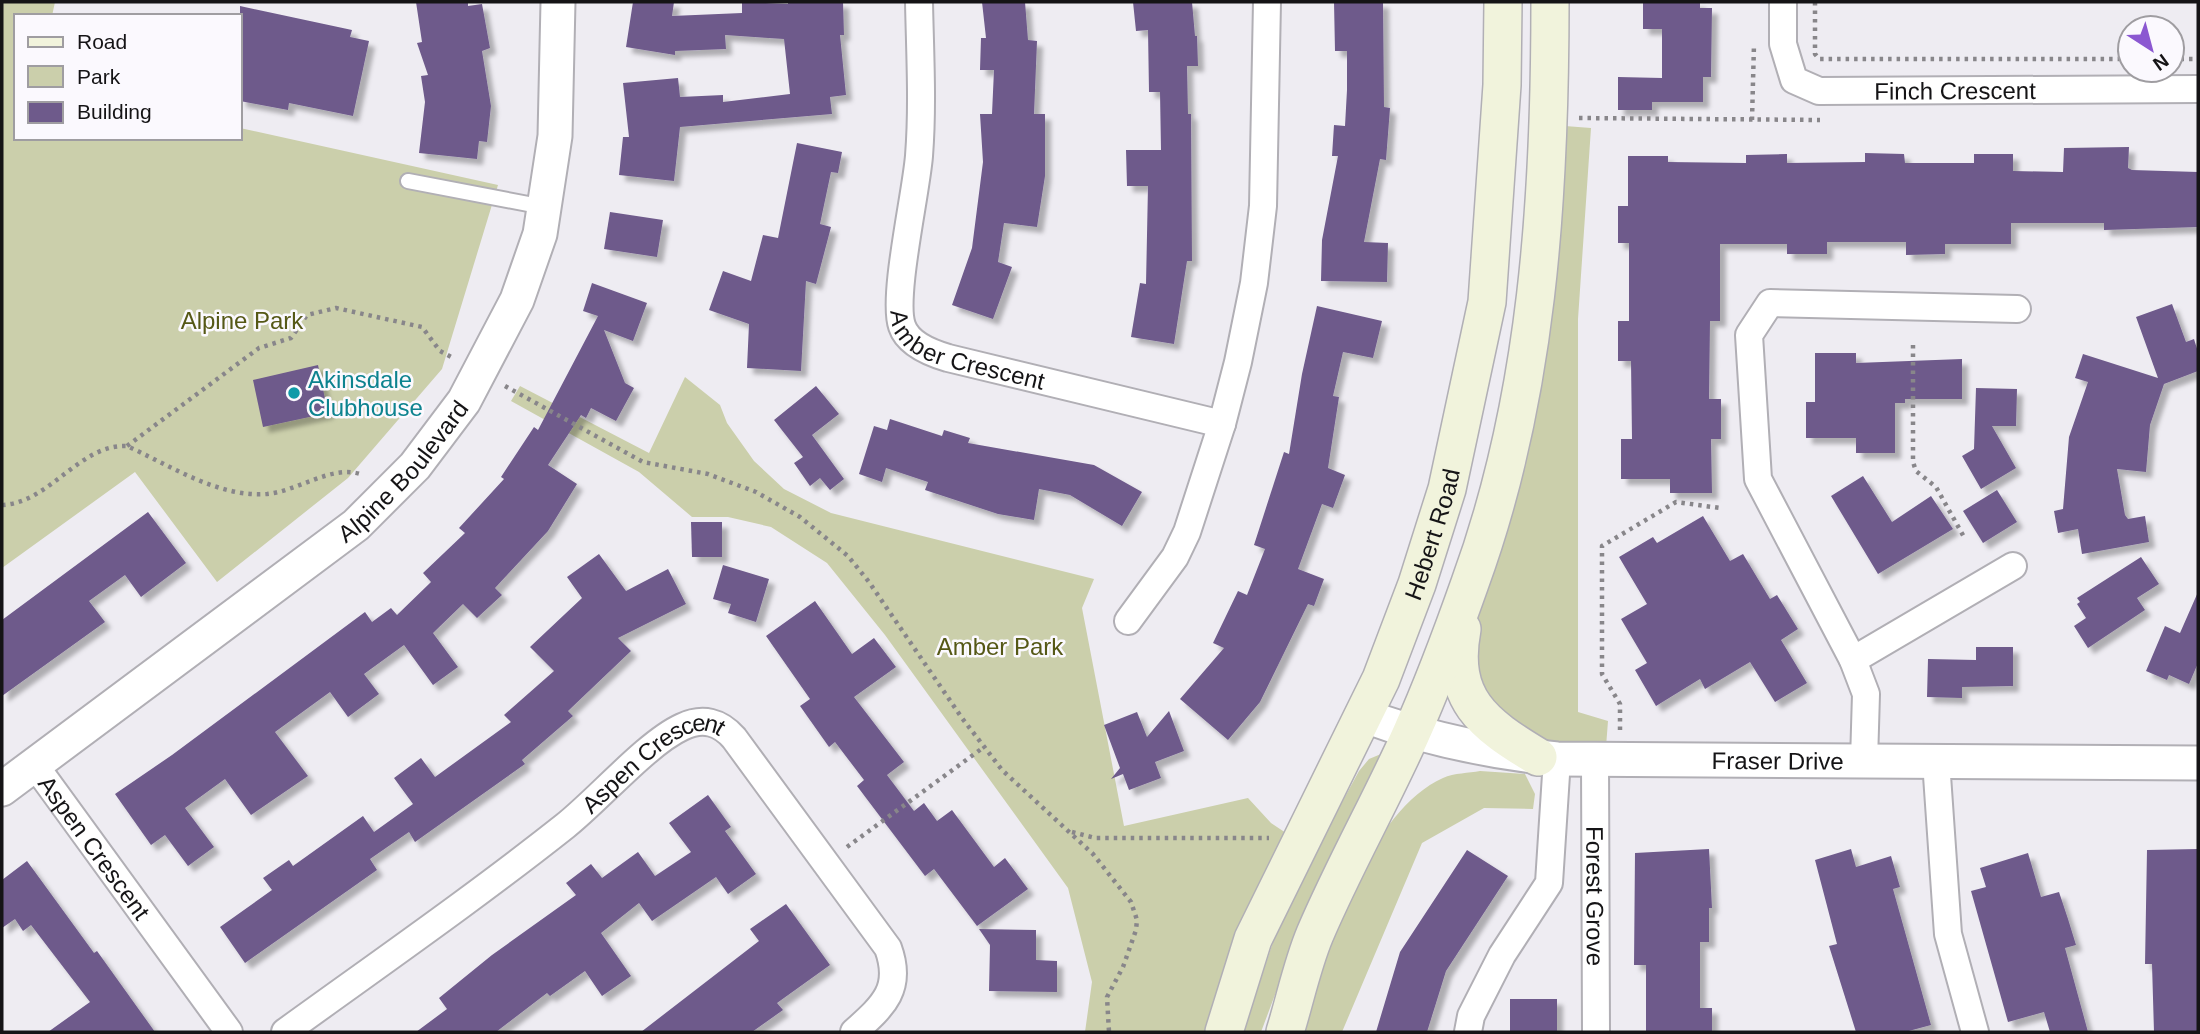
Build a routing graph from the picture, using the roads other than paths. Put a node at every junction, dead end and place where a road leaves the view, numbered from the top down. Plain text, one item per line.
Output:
1 (558, 2) edge
2 (919, 2) edge
3 (1267, 2) edge
4 (1503, 2) edge
5 (1550, 2) edge
6 (1783, 2) edge
7 (2198, 89) edge
8 (408, 181) dead end
9 (545, 207) junction
10 (2017, 309) dead end
11 (1222, 424) junction
12 (2013, 566) dead end
13 (1471, 580) junction
14 (1128, 621) dead end
15 (1853, 660) junction
16 (1365, 716) junction
17 (1411, 733) junction
18 (1547, 758) junction
19 (1595, 760) junction
20 (1864, 761) junction
21 (1936, 761) junction
22 (2198, 762) edge
23 (34, 764) junction
24 (2, 789) edge
25 (229, 1032) edge
26 (285, 1032) edge
27 (855, 1032) edge
28 (1224, 1032) edge
29 (1285, 1032) edge
30 (1468, 1032) edge
31 (1596, 1032) edge
32 (1975, 1032) edge

1 - 9 street, Alpine Boulevard
2 - 11 street, Amber Crescent
3 - 11 street
4 - 16 main road, Hebert Road
5 - 13 main road, Hebert Road
6 - 7 street, Finch Crescent
8 - 9 lane
9 - 23 street, Alpine Boulevard
10 - 15 street
11 - 14 street
12 - 15 street
13 - 17 main road, Hebert Road
13 - 18 main road
15 - 20 street
16 - 17 street, Fraser Drive
16 - 28 main road, Hebert Road
17 - 18 street, Fraser Drive
17 - 29 main road, Hebert Road
18 - 19 street, Fraser Drive
18 - 30 street
19 - 20 street, Fraser Drive
19 - 31 street, Forest Grove
20 - 21 street, Fraser Drive
21 - 22 street, Fraser Drive
21 - 32 street
23 - 24 street, Alpine Boulevard
23 - 25 street, Aspen Crescent
26 - 27 street, Aspen Crescent

